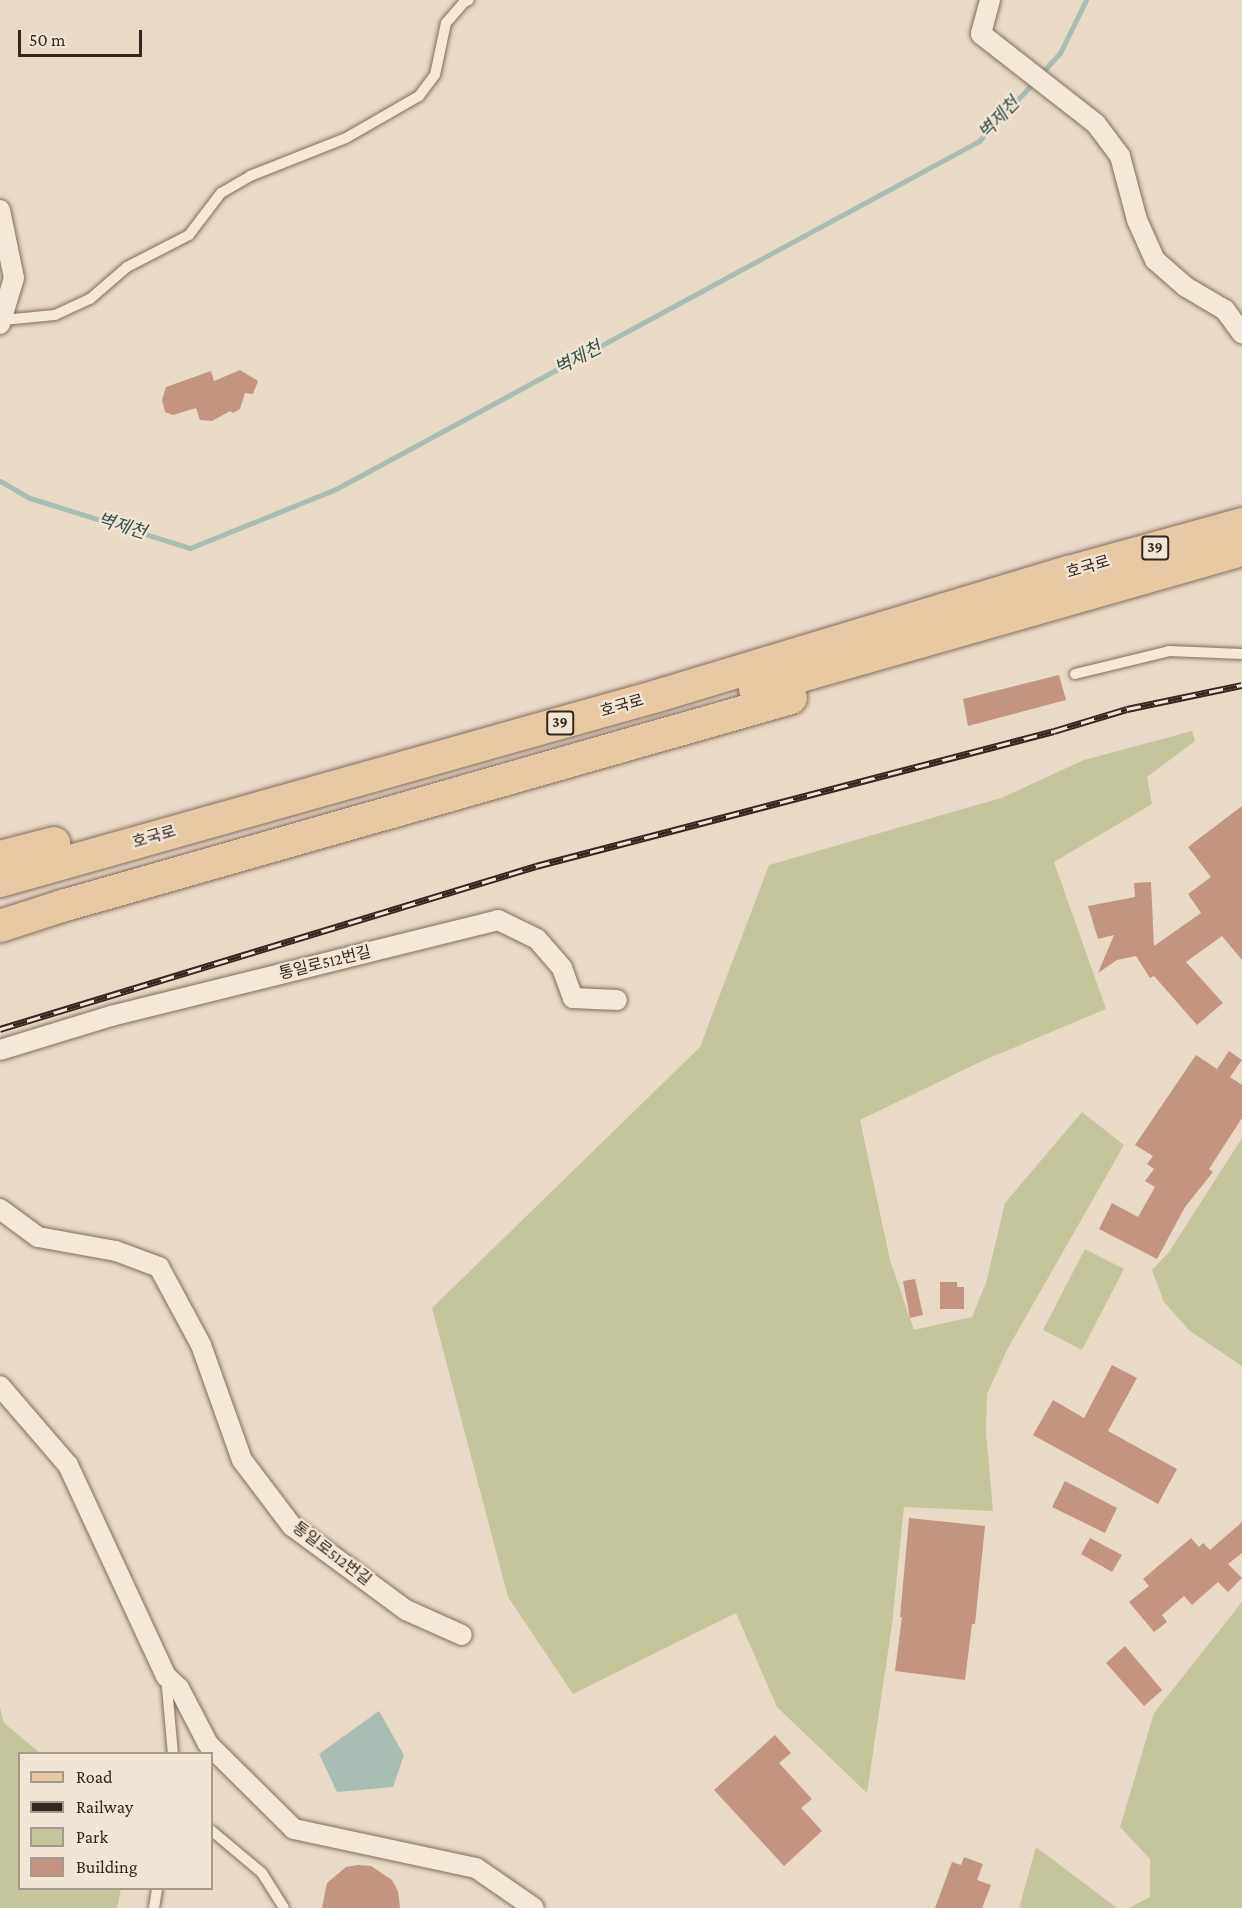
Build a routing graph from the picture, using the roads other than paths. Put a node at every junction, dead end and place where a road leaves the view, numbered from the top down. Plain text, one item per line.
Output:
1 (469, 0) edge
2 (990, 0) edge
3 (0, 210) edge
4 (1, 322) edge
5 (1242, 333) edge
6 (1242, 524) edge
7 (1242, 550) edge
8 (1070, 586) junction
9 (1242, 654) edge
10 (1075, 674) dead end
11 (4, 854) edge
12 (52, 875) junction
13 (0, 881) edge
14 (1, 921) edge
15 (617, 1000) dead end
16 (0, 1050) edge
17 (0, 1209) edge
18 (0, 1386) edge
19 (462, 1635) dead end
20 (166, 1676) junction
21 (173, 1752) edge
22 (213, 1832) edge
23 (157, 1890) edge
24 (154, 1908) edge
25 (284, 1908) edge
26 (534, 1908) edge

1 - 4 lane
2 - 5 street
3 - 4 street
6 - 8 main road, 호국로 / 39
7 - 8 main road, 호국로 / 39
8 - 11 main road
8 - 12 main road, 호국로 / 39
8 - 14 main road
9 - 10 lane
12 - 13 main road, 호국로 / 39
12 - 14 main road, 호국로 / 39
15 - 16 street, 통일로512번길
17 - 19 street, 통일로512번길
18 - 20 street
20 - 21 lane
20 - 26 street
22 - 25 lane
23 - 24 lane

